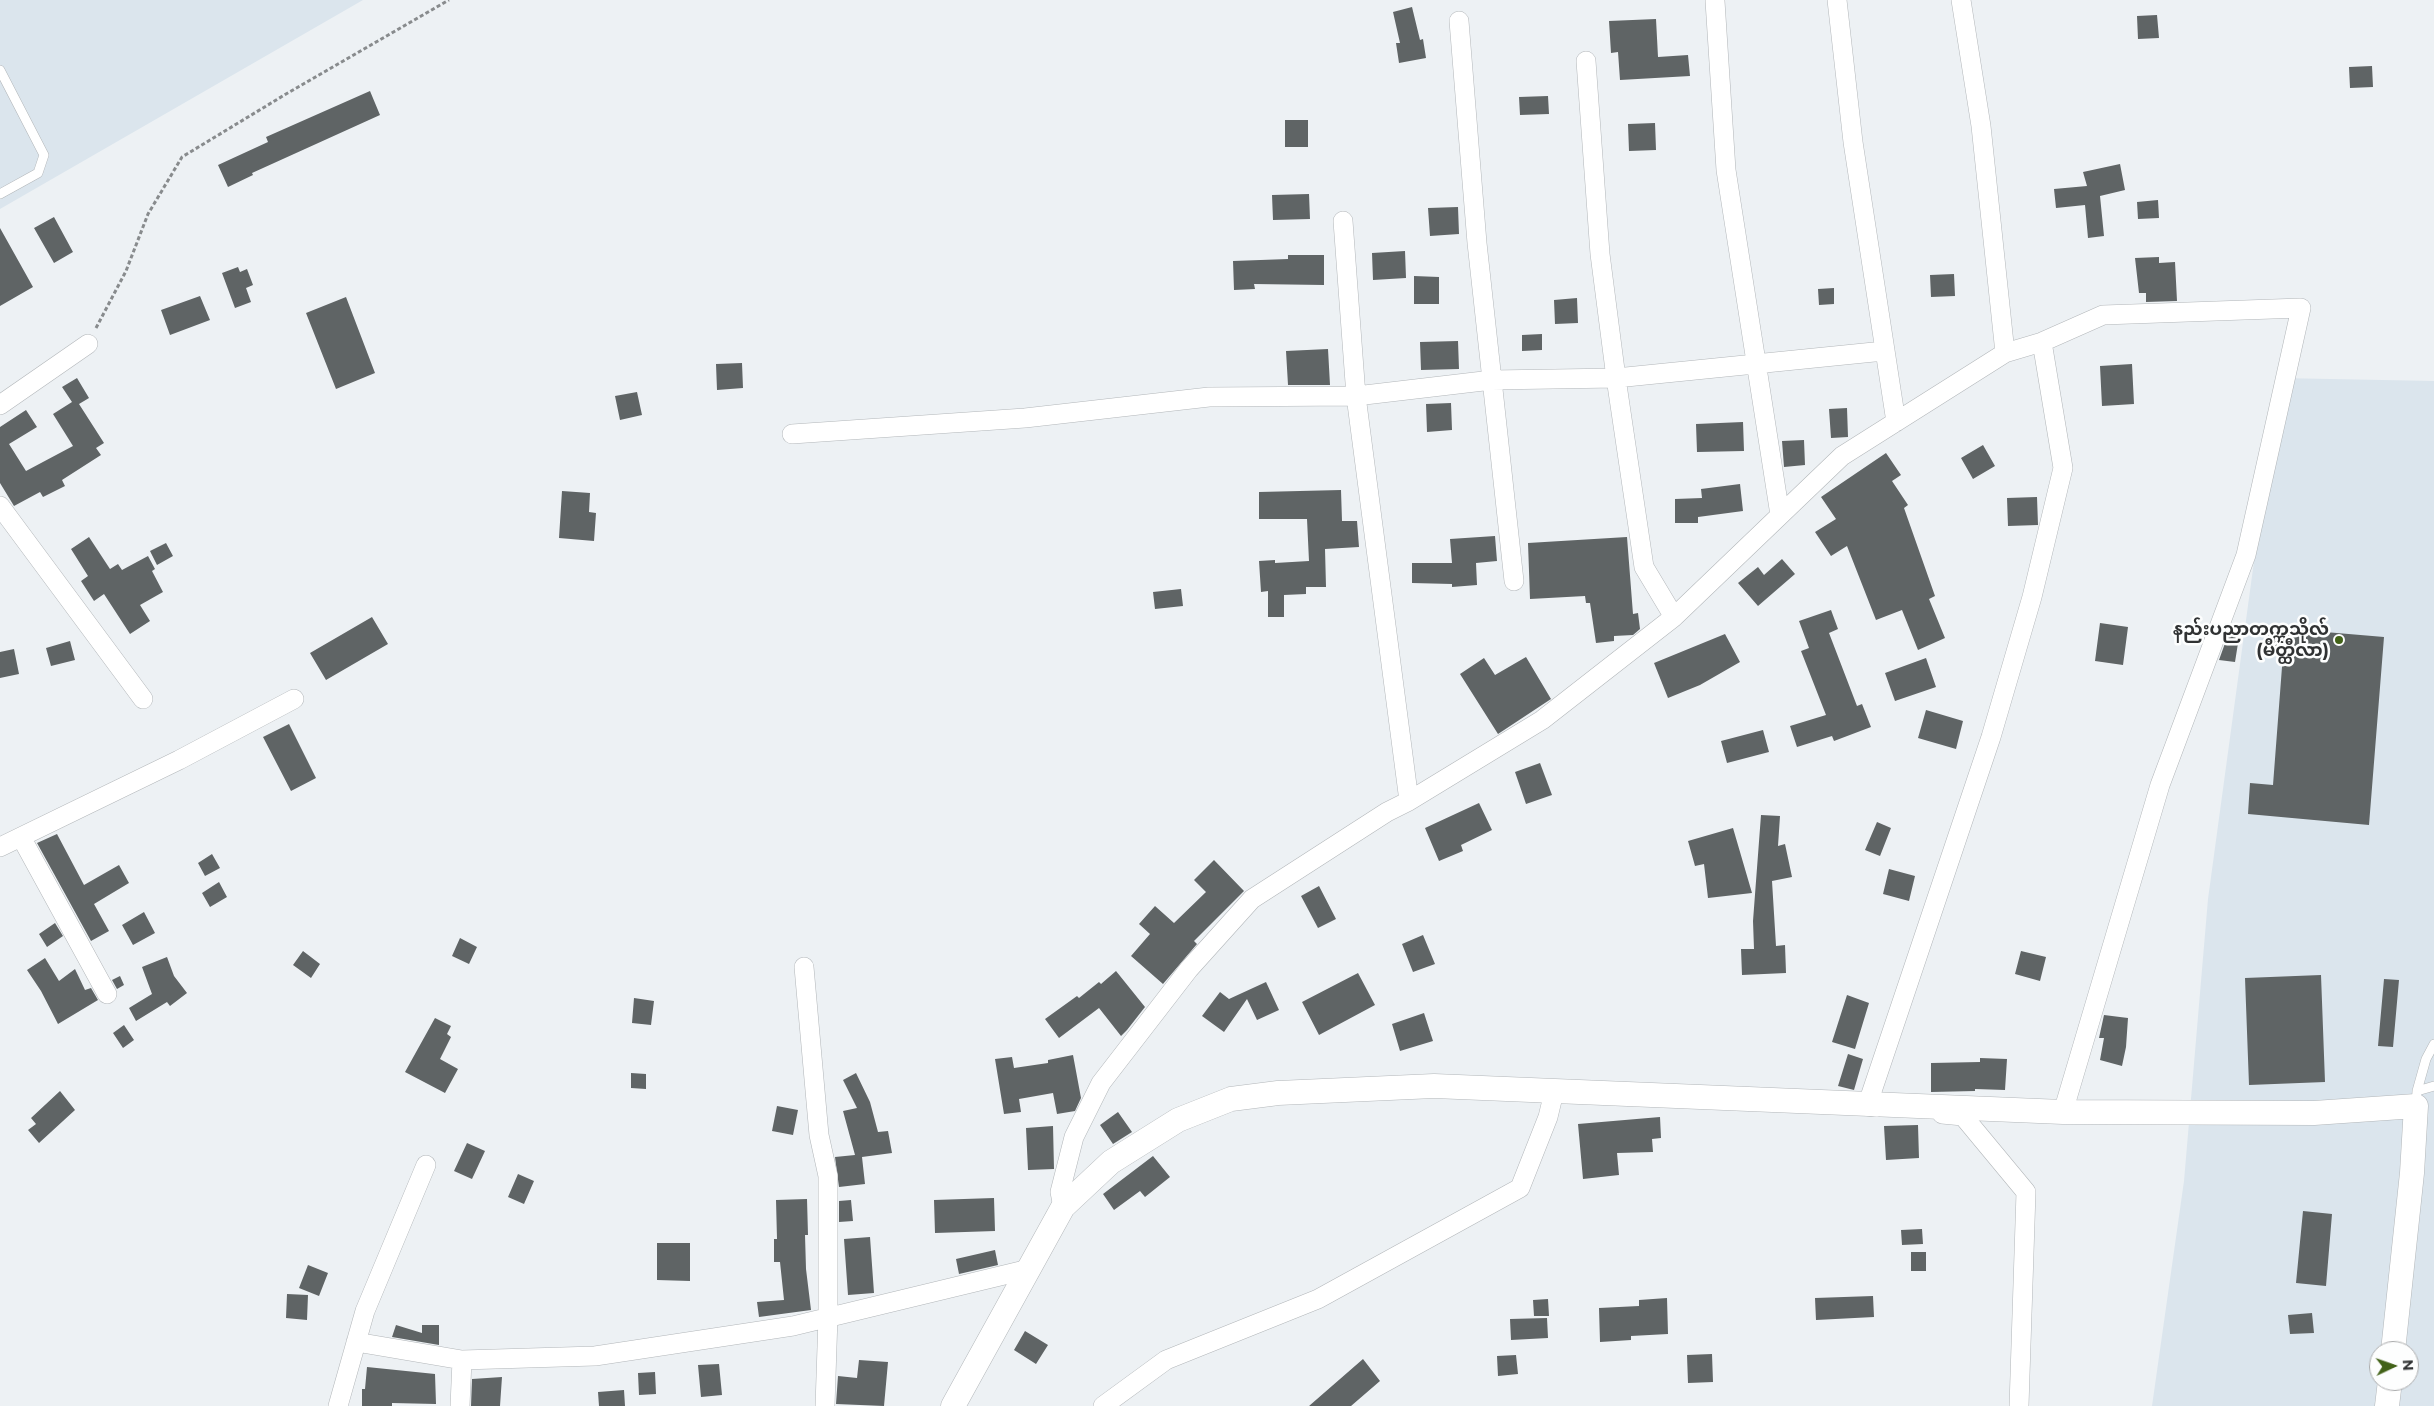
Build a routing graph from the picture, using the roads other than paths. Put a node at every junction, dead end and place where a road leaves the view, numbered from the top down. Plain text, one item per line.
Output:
1 (1837, 0) edge
2 (1961, 0) edge
3 (1715, 1) edge
4 (1459, 21) dead end
5 (1586, 61) dead end
6 (0, 70) edge
7 (0, 194) edge
8 (1343, 221) dead end
9 (2042, 342) junction
10 (88, 344) road end
11 (1884, 351) junction
12 (2005, 353) junction
13 (1755, 365) junction
14 (1616, 378) junction
15 (1492, 380) junction
16 (1356, 396) junction
17 (0, 405) edge
18 (1896, 422) junction
19 (792, 434) dead end
20 (0, 506) edge
21 (1780, 516) junction
22 (1514, 581) dead end
23 (1674, 617) junction
24 (294, 698) dead end
25 (143, 699) dead end
26 (1409, 801) junction
27 (6, 842) edge
28 (804, 967) dead end
29 (107, 994) dead end
30 (2434, 1044) edge
31 (2434, 1086) edge
32 (1554, 1092) junction
33 (2416, 1098) junction
34 (1867, 1106) junction
35 (2062, 1112) junction
36 (426, 1165) dead end
37 (1063, 1207) junction
38 (1029, 1269) junction
39 (828, 1317) junction
40 (2394, 1341) edge
41 (356, 1342) junction
42 (462, 1360) junction
43 (2389, 1391) edge
44 (338, 1406) edge
45 (460, 1406) edge
46 (825, 1406) edge
47 (953, 1406) edge
48 (1103, 1406) edge
49 (2019, 1406) edge
50 (2387, 1406) edge

1 - 11 street
2 - 12 street
3 - 13 street
4 - 15 street
5 - 14 street
6 - 7 lane
8 - 16 street
9 - 12 street
9 - 34 street
9 - 35 street
10 - 17 street
11 - 13 street
11 - 18 street
12 - 18 street
13 - 14 street
13 - 21 street
14 - 15 street
14 - 23 street
15 - 16 street
15 - 22 street
16 - 19 street
16 - 26 street
18 - 21 street
20 - 25 street
21 - 23 street
23 - 26 street
24 - 27 street
26 - 37 street
27 - 29 street
28 - 39 street
30 - 33 lane
31 - 33 lane
32 - 34 street
32 - 37 street
32 - 48 street
33 - 35 street
33 - 40 street
34 - 35 street
34 - 49 street
36 - 41 street
37 - 38 street
38 - 39 street
38 - 47 street
39 - 42 street
39 - 46 street
41 - 42 street
41 - 44 street
42 - 45 street
43 - 50 street

